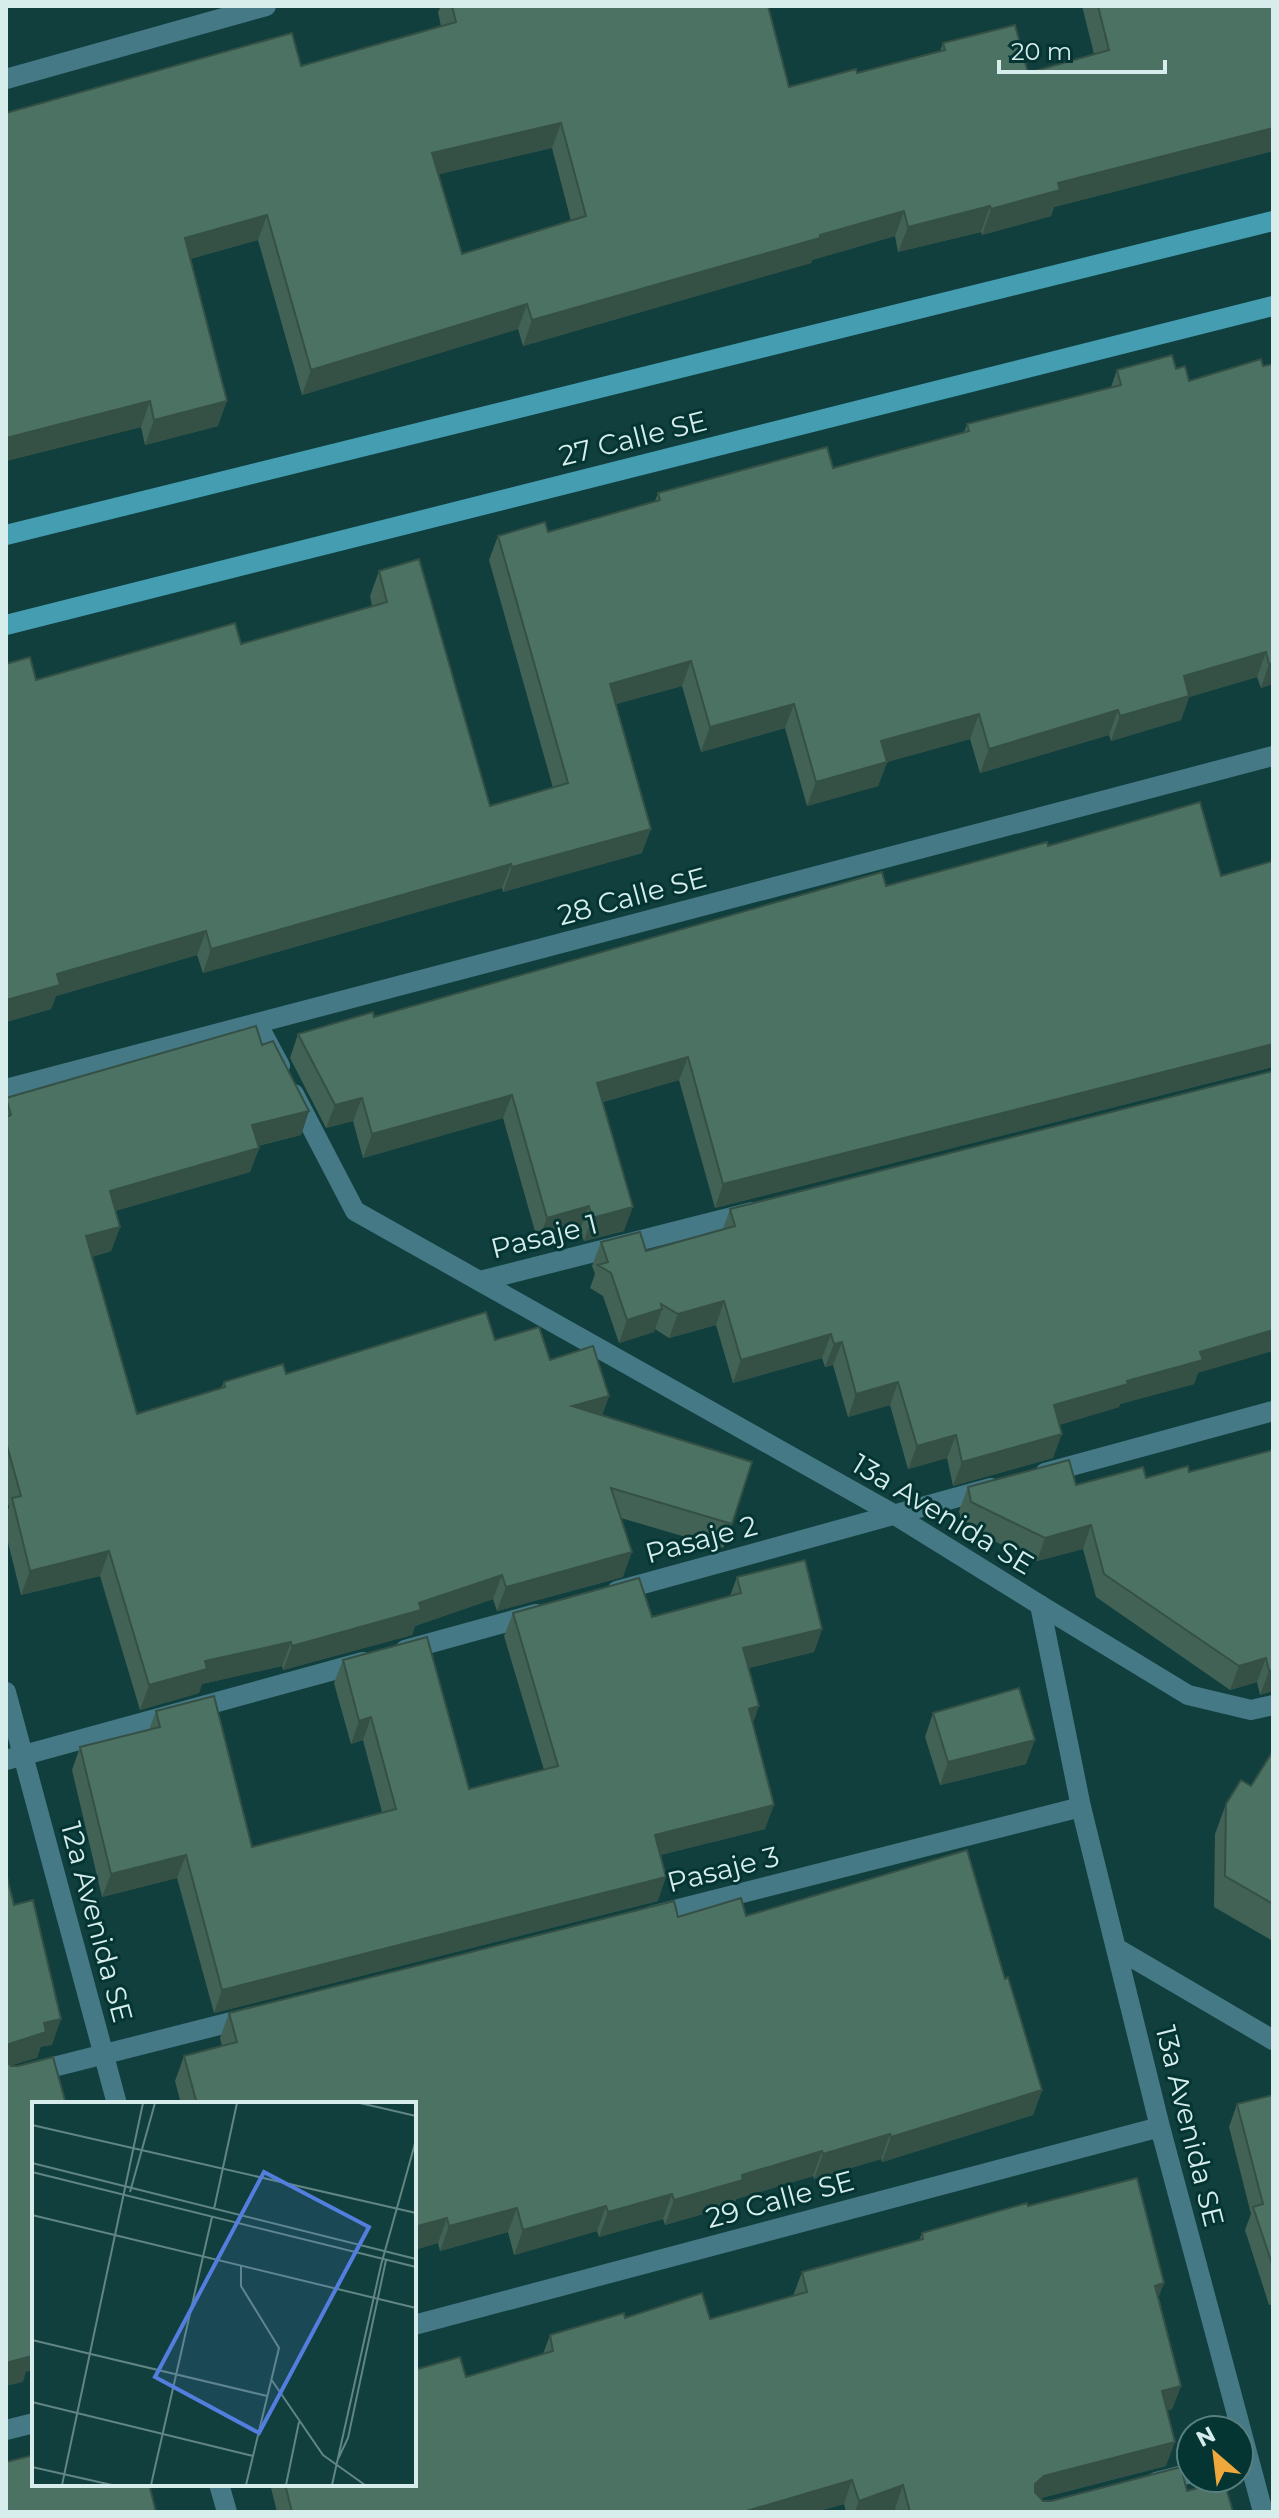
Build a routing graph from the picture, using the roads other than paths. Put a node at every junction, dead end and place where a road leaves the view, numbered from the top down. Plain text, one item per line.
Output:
1 (266, 6) edge
2 (6, 79) edge
3 (1273, 221) edge
4 (1273, 306) edge
5 (6, 535) edge
6 (6, 625) edge
7 (1273, 756) edge
8 (257, 1023) junction
9 (6, 1089) edge
10 (770, 1207) edge
11 (480, 1281) junction
12 (1273, 1411) edge
13 (895, 1515) junction
14 (604, 1595) edge
15 (1040, 1605) junction
16 (558, 1608) edge
17 (6, 1692) edge
18 (1273, 1705) edge
19 (15, 1758) edge
20 (1081, 1807) junction
21 (638, 1919) edge
22 (1116, 1948) junction
23 (271, 2012) edge
24 (1273, 2040) edge
25 (103, 2055) junction
26 (6, 2079) edge
27 (116, 2102) edge
28 (1160, 2127) junction
29 (416, 2324) edge
30 (1233, 2414) edge
31 (32, 2424) edge
32 (6, 2430) edge
33 (1175, 2477) edge
34 (220, 2486) edge
35 (1130, 2488) edge
36 (1255, 2490) edge
37 (227, 2512) edge
38 (1263, 2512) edge

1 - 2 street
3 - 5 main road, 27 Calle SE
4 - 6 main road, 27 Calle SE
7 - 8 street, 28 Calle SE
8 - 9 street, 28 Calle SE
8 - 11 street, 13a Avenida SE
10 - 11 street, Pasaje 1
11 - 13 street, 13a Avenida SE
12 - 13 street, Pasaje 2
13 - 14 street, Pasaje 2
13 - 15 street, 13a Avenida SE
15 - 18 street
15 - 20 street, 13a Avenida SE
16 - 19 street
17 - 19 street, 12a Avenida SE
19 - 25 street, 12a Avenida SE
20 - 21 street, Pasaje 3
20 - 22 street, 13a Avenida SE
22 - 24 street
22 - 28 street, 13a Avenida SE
23 - 25 street
25 - 26 street
25 - 27 street, 12a Avenida SE
28 - 29 street, 29 Calle SE
28 - 30 street, 13a Avenida SE
31 - 32 street
33 - 35 street
34 - 37 street
36 - 38 street, 13a Avenida SE

